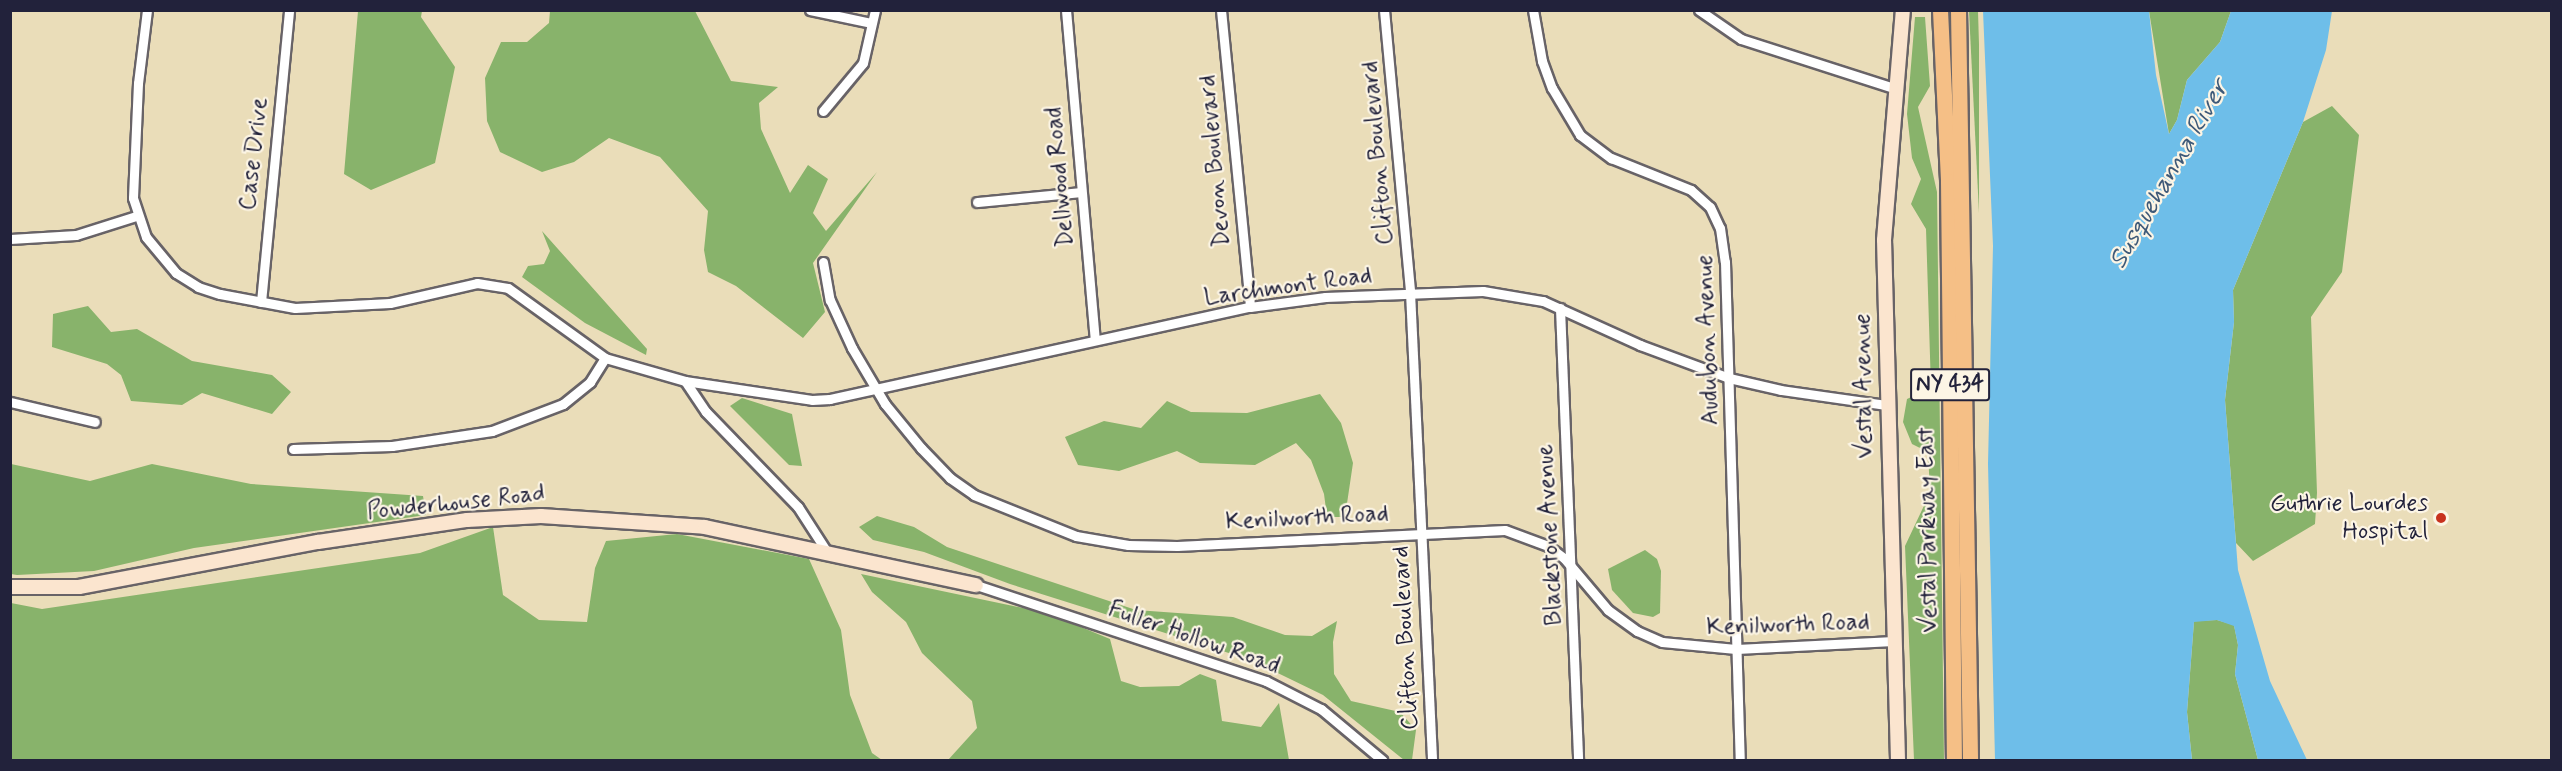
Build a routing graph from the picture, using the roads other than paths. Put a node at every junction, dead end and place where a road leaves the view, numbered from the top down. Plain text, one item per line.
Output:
1 (147, 10) edge
2 (289, 10) edge
3 (810, 10) edge
4 (875, 10) edge
5 (1066, 10) edge
6 (1221, 10) edge
7 (1384, 10) edge
8 (1533, 10) edge
9 (1699, 10) edge
10 (1902, 10) edge
11 (1940, 10) edge
12 (1958, 10) edge
13 (871, 23) junction
14 (1897, 89) junction
15 (823, 111) dead end
16 (1080, 192) junction
17 (977, 202) dead end
18 (136, 216) junction
19 (10, 239) edge
20 (823, 262) dead end
21 (1410, 292) junction
22 (261, 302) junction
23 (1250, 307) junction
24 (1560, 308) junction
25 (1095, 339) junction
26 (605, 358) junction
27 (1729, 378) junction
28 (685, 381) junction
29 (876, 390) junction
30 (10, 402) edge
31 (1887, 405) junction
32 (95, 422) dead end
33 (293, 449) dead end
34 (1421, 531) junction
35 (827, 552) junction
36 (1572, 569) junction
37 (976, 585) joint
38 (10, 587) edge
39 (1894, 641) junction
40 (1736, 649) junction
41 (1382, 760) edge
42 (1432, 760) edge
43 (1578, 760) edge
44 (1740, 760) edge
45 (1898, 760) edge
46 (1954, 760) edge
47 (1970, 760) edge

1 - 18 street
2 - 22 street, Case Drive
3 - 13 street
4 - 13 street
5 - 16 street, Dellwood Road
6 - 23 street, Devon Boulevard
7 - 21 street, Clifton Boulevard
8 - 27 street, Audubon Avenue
9 - 14 street
10 - 14 street, Vestal Avenue
11 - 46 main road, Vestal Parkway East / NY 434
12 - 47 main road, Vestal Parkway East / NY 434
13 - 15 street
14 - 31 street, Vestal Avenue
16 - 17 street
16 - 25 street, Dellwood Road
18 - 19 street
18 - 22 street, Larchmont Road
20 - 29 street, Kenilworth Road
21 - 23 street, Larchmont Road
21 - 24 street, Larchmont Road
21 - 34 street, Clifton Boulevard
22 - 26 street, Larchmont Road
23 - 25 street, Larchmont Road
24 - 27 street, Larchmont Road
24 - 36 street, Blackstone Avenue
25 - 29 street, Larchmont Road
26 - 28 street, Larchmont Road
26 - 33 street
27 - 31 street, Larchmont Road
27 - 40 street, Audubon Avenue
28 - 29 street, Larchmont Road
28 - 35 street
29 - 34 street, Kenilworth Road
30 - 32 street
31 - 39 street, Vestal Avenue
34 - 36 street, Kenilworth Road
34 - 42 street, Clifton Boulevard
35 - 37 street, Powderhouse Road
35 - 38 street, Powderhouse Road
36 - 40 street, Kenilworth Road
36 - 43 street, Blackstone Avenue
37 - 41 street, Fuller Hollow Road
39 - 40 street, Kenilworth Road
39 - 45 street, Vestal Avenue
40 - 44 street, Audubon Avenue

